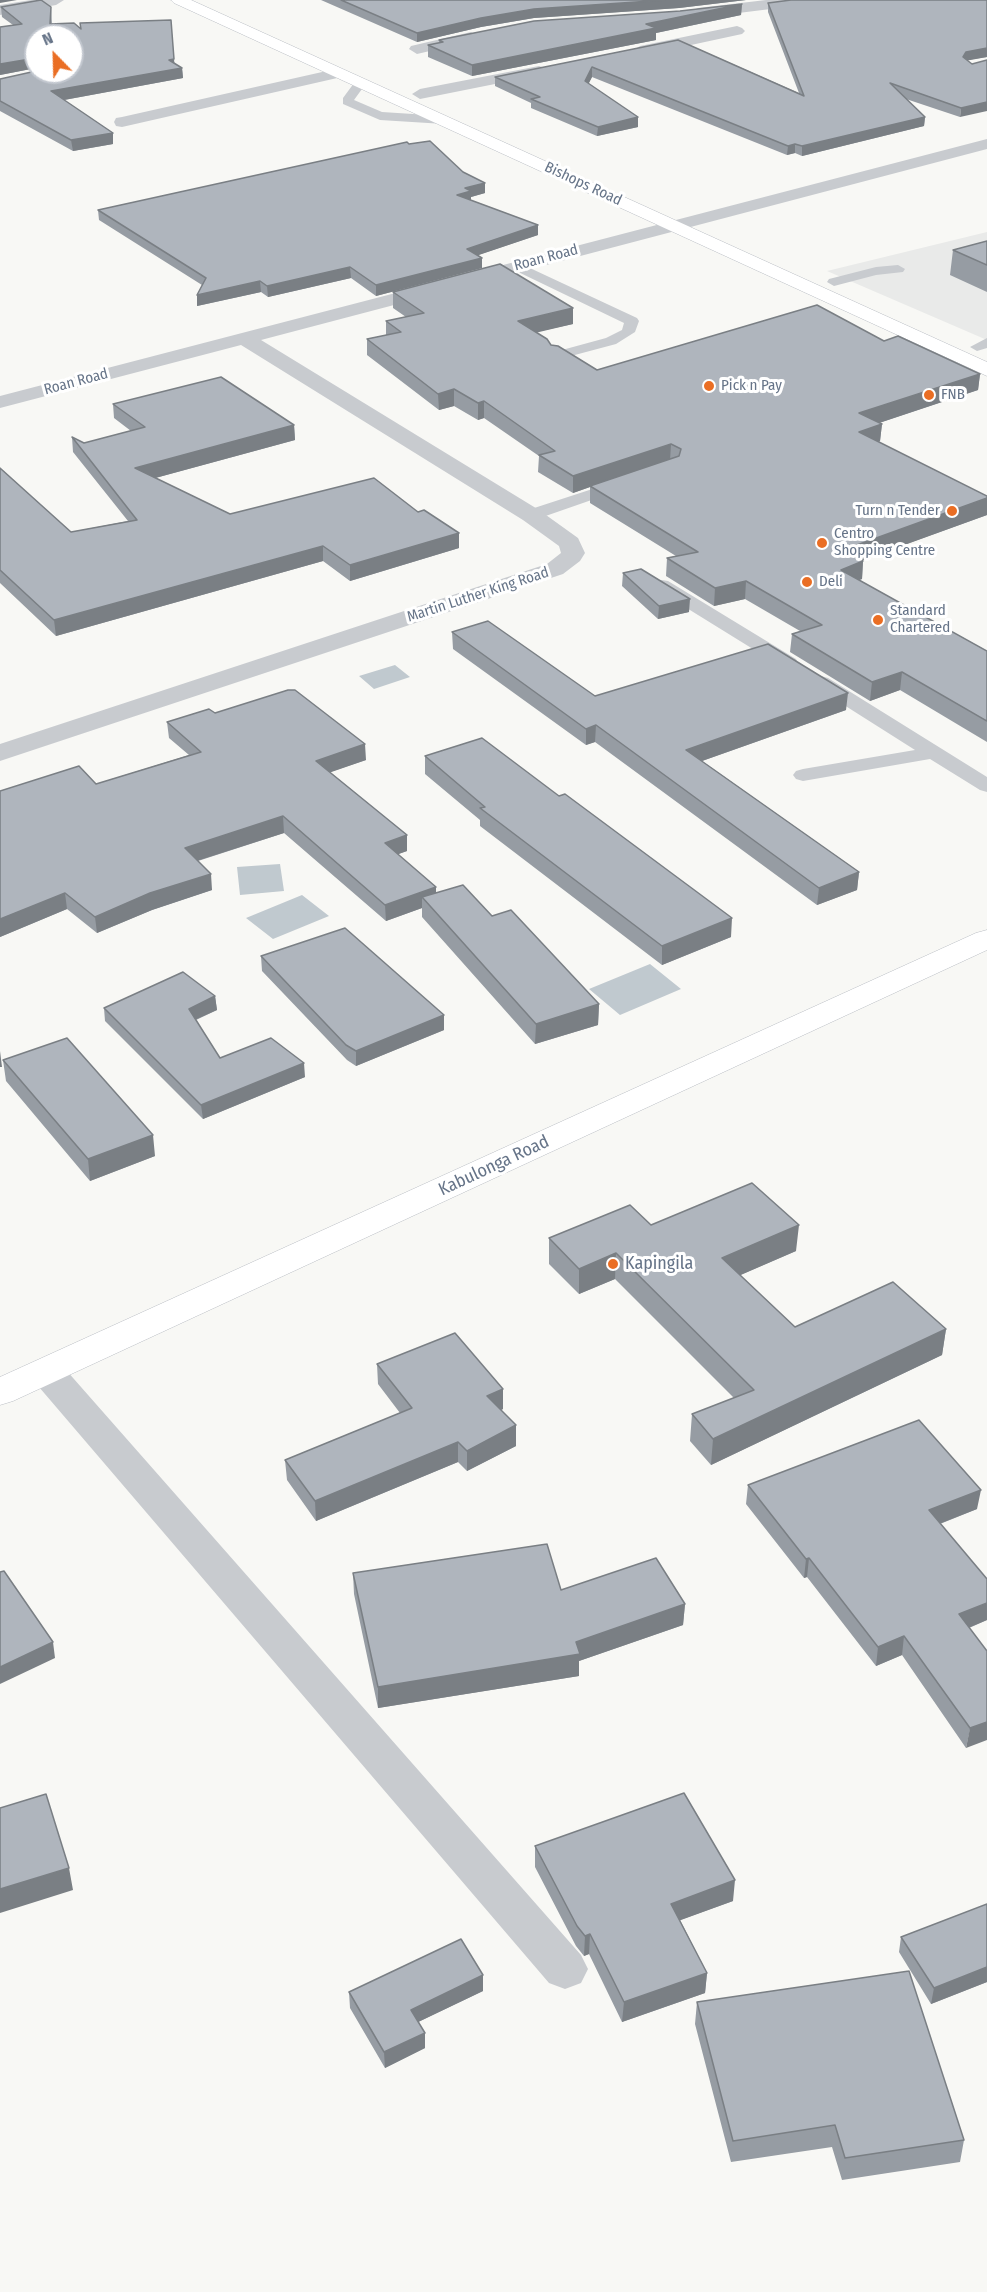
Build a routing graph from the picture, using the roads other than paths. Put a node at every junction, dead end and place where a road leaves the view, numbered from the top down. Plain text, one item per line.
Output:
1 (56, 0) edge
2 (178, 0) edge
3 (212, 0) edge
4 (803, 0) edge
5 (0, 10) edge
6 (679, 15) edge
7 (737, 32) dead end
8 (482, 34) edge
9 (417, 49) edge
10 (620, 55) edge
11 (549, 69) edge
12 (340, 73) junction
13 (420, 94) junction
14 (122, 122) dead end
15 (987, 144) edge
16 (695, 219) junction
17 (670, 226) junction
18 (517, 266) junction
19 (898, 269) dead end
20 (834, 282) junction
21 (243, 338) junction
22 (984, 347) edge
23 (556, 356) edge
24 (987, 369) edge
25 (0, 402) edge
26 (639, 478) edge
27 (531, 515) junction
28 (642, 572) edge
29 (935, 752) junction
30 (0, 753) edge
31 (803, 775) dead end
32 (987, 786) edge
33 (987, 939) edge
34 (46, 1371) junction
35 (0, 1392) edge
36 (565, 1969) dead end

1 - 5 street
2 - 12 main road, Bishops Road
3 - 13 main road, Bishops Road
4 - 6 street
7 - 10 street
8 - 9 street
11 - 13 street
12 - 14 street
12 - 17 main road, Bishops Road
13 - 16 main road, Bishops Road
15 - 16 street, Roan Road
16 - 17 street, Roan Road
16 - 20 main road, Bishops Road
17 - 18 street, Roan Road
17 - 24 main road, Bishops Road
18 - 21 street, Roan Road
18 - 23 lane
19 - 20 lane
20 - 22 main road, Bishops Road
21 - 25 street, Roan Road
21 - 27 street, Martin Luther King Road
26 - 27 lane
27 - 30 street, Martin Luther King Road
28 - 29 lane
29 - 31 lane
29 - 32 lane
33 - 34 main road, Kabulonga Road
34 - 35 main road, Kabulonga Road
34 - 36 street

